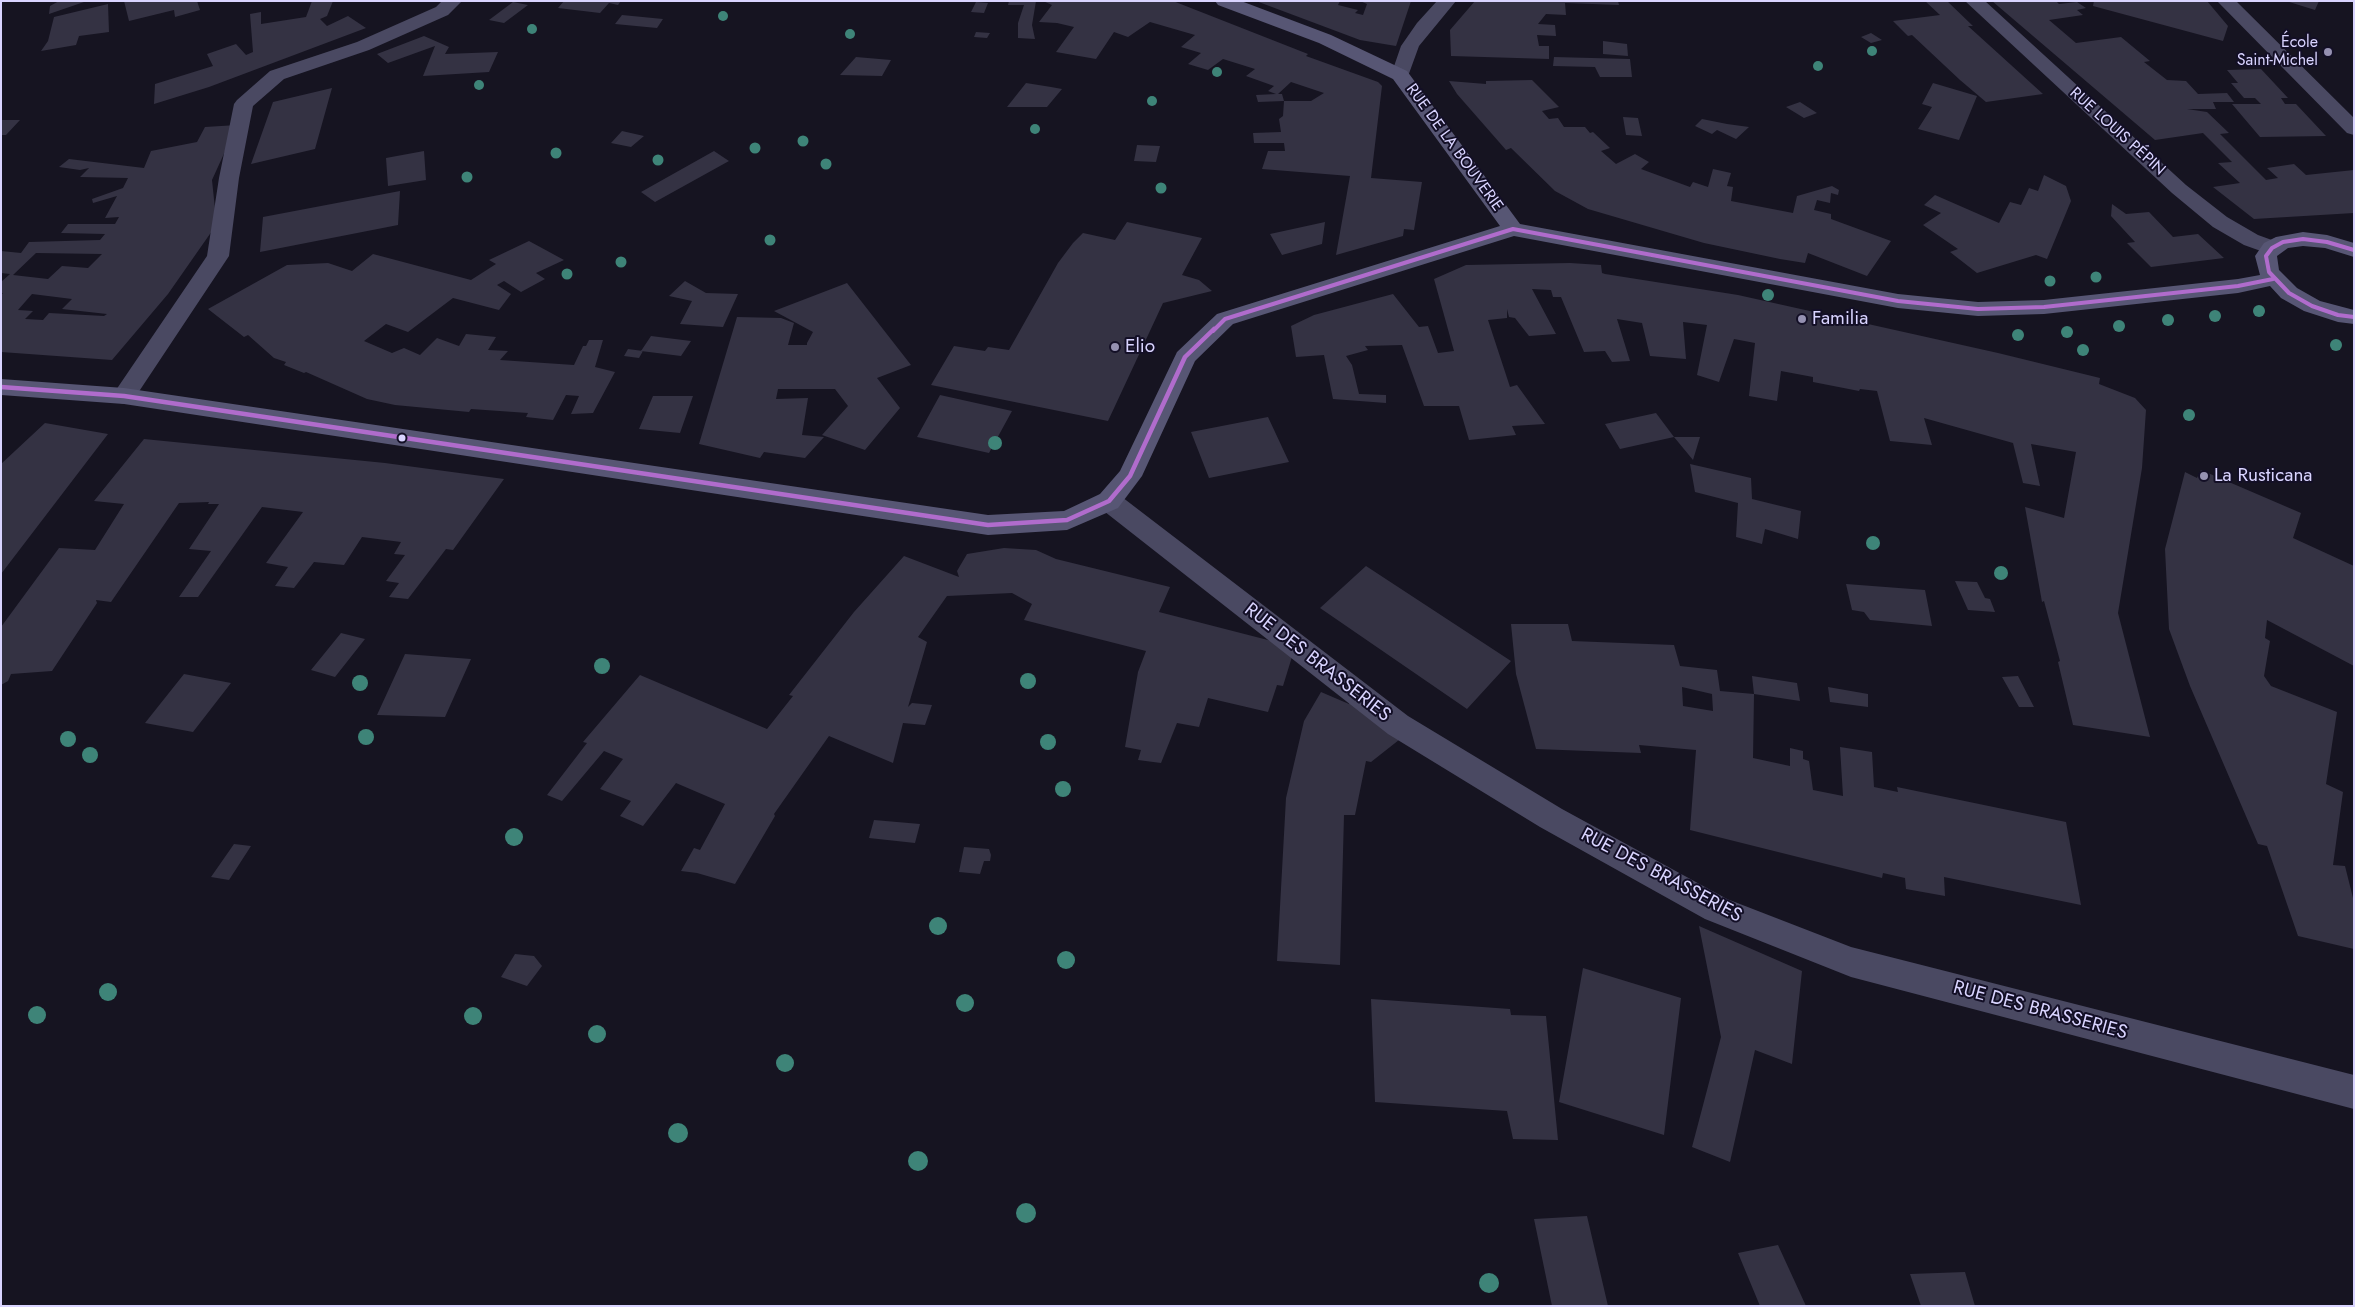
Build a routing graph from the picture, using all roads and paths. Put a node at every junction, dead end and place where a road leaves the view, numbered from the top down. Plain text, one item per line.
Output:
1 (453, 1) edge
2 (1224, 1) edge
3 (1447, 1) edge
4 (1974, 1) edge
5 (2226, 1) edge
6 (1400, 76) junction
7 (2354, 129) edge
8 (1513, 229) junction
9 (2272, 248) junction
10 (2354, 250) edge
11 (2273, 279) junction
12 (2354, 318) edge
13 (1, 387) edge
14 (124, 396) junction
15 (1109, 501) junction
16 (2354, 1092) edge

1 - 14 street
2 - 6 main road, RUE DE LA BOUVERIE
3 - 6 street
4 - 9 street, RUE LOUIS PÉPIN
5 - 7 street
6 - 8 main road, RUE DE LA BOUVERIE
8 - 11 main road
8 - 15 main road
9 - 10 main road
9 - 11 main road
11 - 12 main road
13 - 14 main road
14 - 15 main road
15 - 16 street, RUE DES BRASSERIES

